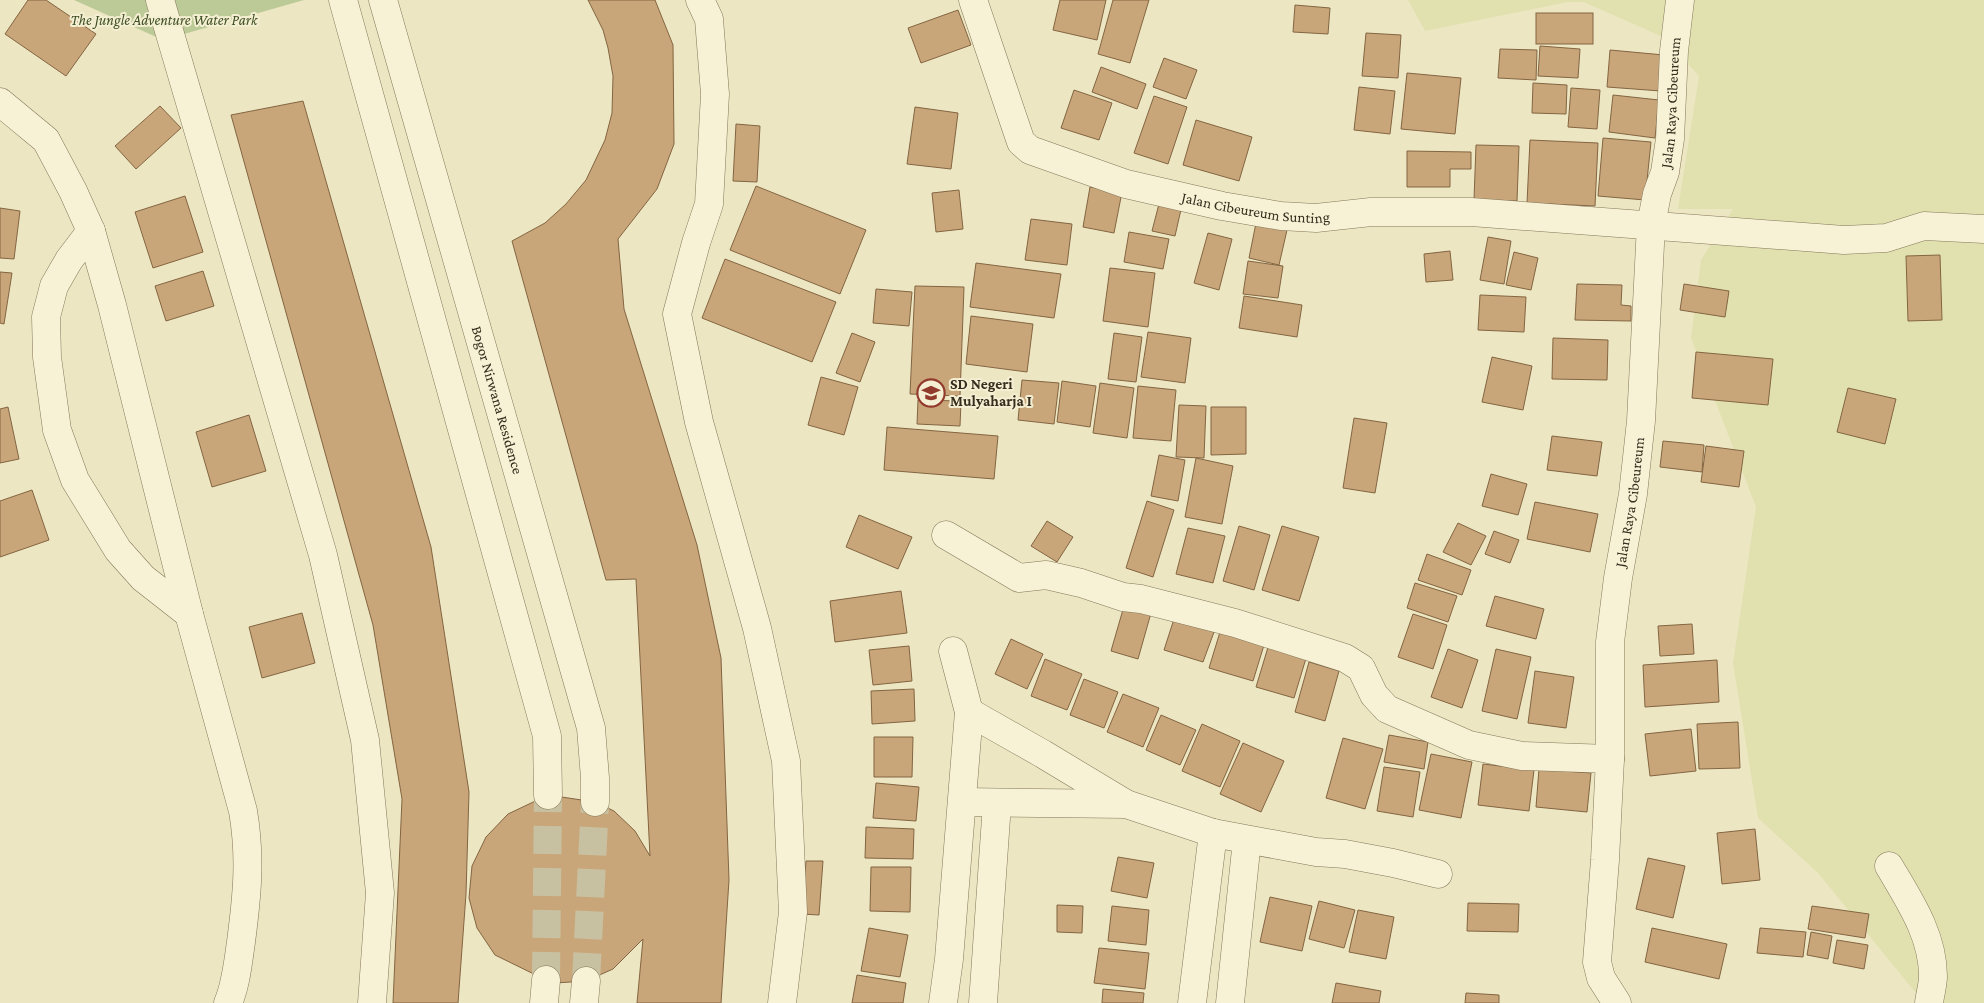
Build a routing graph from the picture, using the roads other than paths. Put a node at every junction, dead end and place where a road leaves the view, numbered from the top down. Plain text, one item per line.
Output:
1 (160, 0) edge
2 (342, 0) edge
3 (383, 0) edge
4 (700, 0) edge
5 (973, 0) edge
6 (1680, 0) edge
7 (0, 102) edge
8 (1651, 225) junction
9 (1984, 229) edge
10 (91, 231) junction
11 (946, 536) dead end
12 (189, 614) junction
13 (953, 651) dead end
14 (969, 712) junction
15 (1610, 759) junction
16 (548, 795) tunnel mouth
17 (594, 802) tunnel mouth
18 (963, 802) junction
19 (997, 804) junction
20 (1126, 804) junction
21 (1213, 833) junction
22 (1247, 840) junction
23 (1889, 866) dead end
24 (1438, 874) dead end
25 (228, 1003) edge
26 (372, 1003) edge
27 (782, 1003) edge
28 (943, 1003) edge
29 (983, 1003) edge
30 (1192, 1003) edge
31 (1230, 1003) edge
32 (1617, 1003) edge
33 (1929, 1003) edge

1 - 26 street
2 - 16 street
3 - 17 street, Bogor Nirwana Residence
4 - 27 street
5 - 8 street, Jalan Cibeureum Sunting
6 - 8 street, Jalan Raya Cibeureum
7 - 10 street
8 - 9 street, Jalan Cibeureum Sunting
8 - 15 street, Jalan Raya Cibeureum
10 - 12 street
10 - 12 street
11 - 15 street
12 - 25 street
13 - 14 street
14 - 18 street
14 - 20 street
15 - 32 street, Jalan Raya Cibeureum
18 - 19 street
18 - 28 street
19 - 20 street
19 - 29 street
20 - 21 street
21 - 22 street
21 - 30 street
22 - 24 street
22 - 31 street
23 - 33 street

